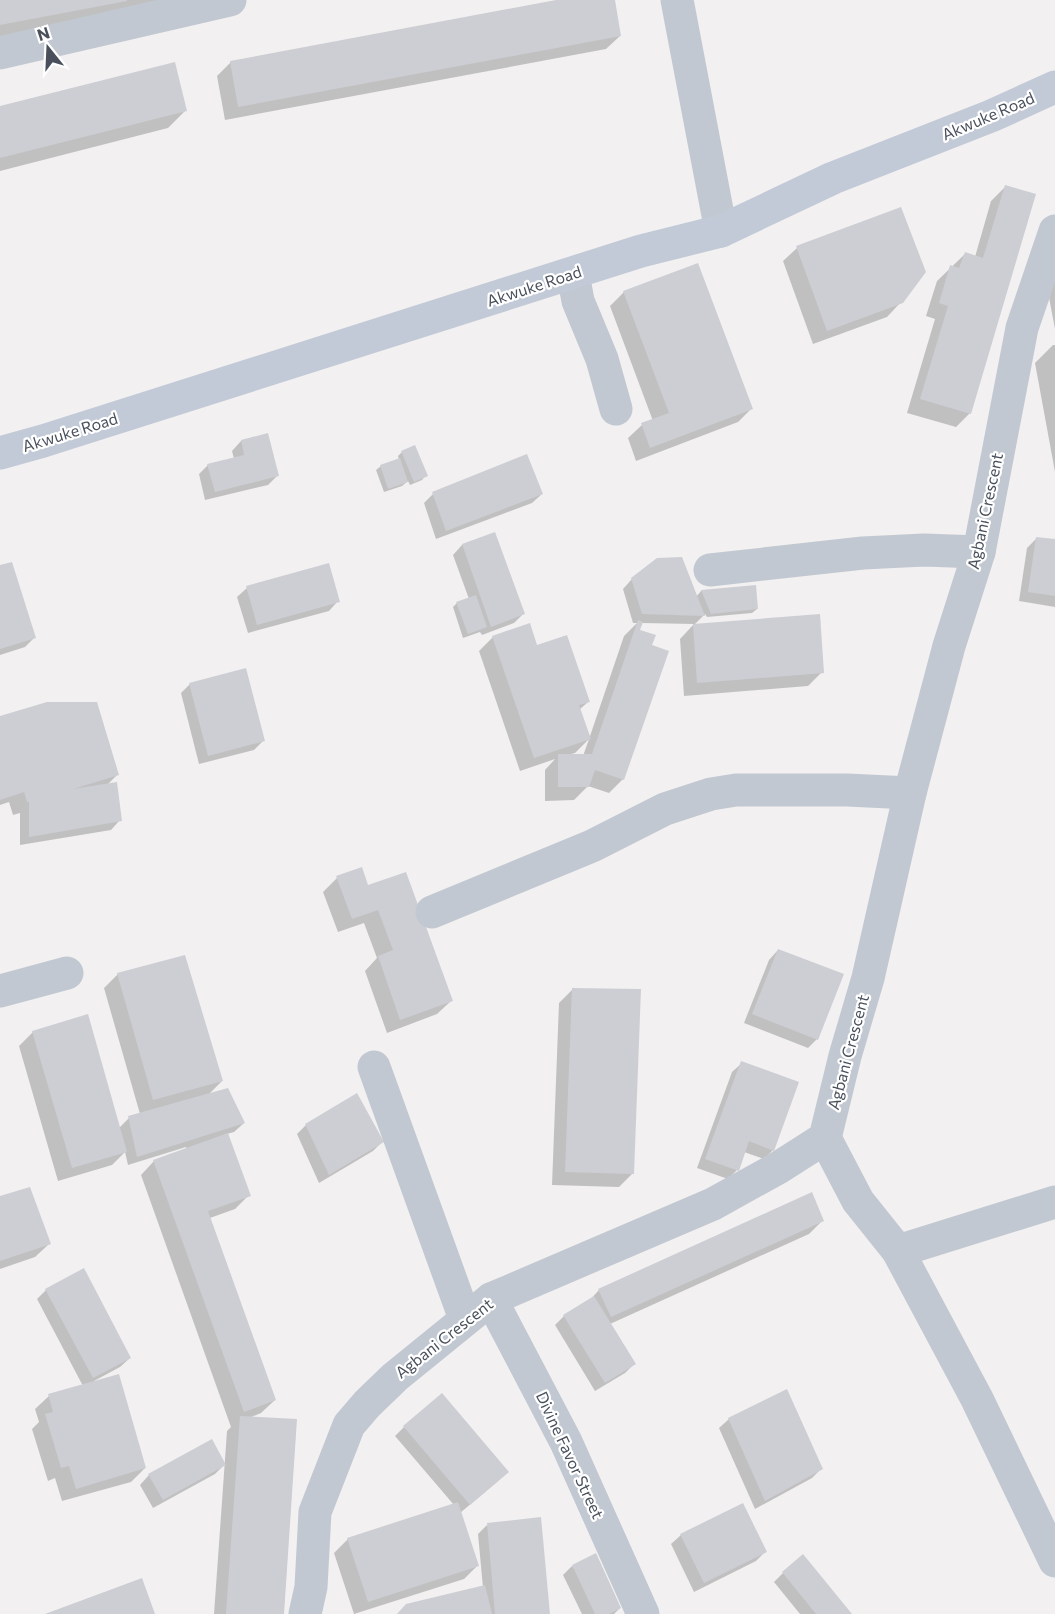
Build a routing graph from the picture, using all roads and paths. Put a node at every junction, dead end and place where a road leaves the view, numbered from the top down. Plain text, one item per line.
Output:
1 (230, 0) edge
2 (677, 0) edge
3 (0, 53) edge
4 (1055, 87) edge
5 (721, 231) junction
6 (1055, 231) edge
7 (573, 273) junction
8 (616, 410) dead end
9 (0, 453) edge
10 (980, 552) junction
11 (710, 570) dead end
12 (910, 793) junction
13 (432, 912) dead end
14 (67, 973) dead end
15 (0, 991) edge
16 (374, 1067) dead end
17 (825, 1138) junction
18 (1055, 1202) edge
19 (898, 1251) junction
20 (491, 1299) junction
21 (465, 1319) junction
22 (1053, 1554) edge
23 (305, 1614) edge
24 (643, 1614) edge

1 - 3 street
2 - 5 street
4 - 5 main road, Akwuke Road
5 - 7 main road, Akwuke Road
6 - 10 street, Agbani Crescent
7 - 8 street
7 - 9 main road, Akwuke Road
10 - 11 street
10 - 12 street, Agbani Crescent
12 - 13 street
12 - 17 street, Agbani Crescent
14 - 15 street
16 - 21 street
17 - 19 street
17 - 20 street, Agbani Crescent
18 - 19 street
19 - 22 street
20 - 21 street, Agbani Crescent
20 - 24 street, Divine Favor Street
21 - 23 street, Agbani Crescent

